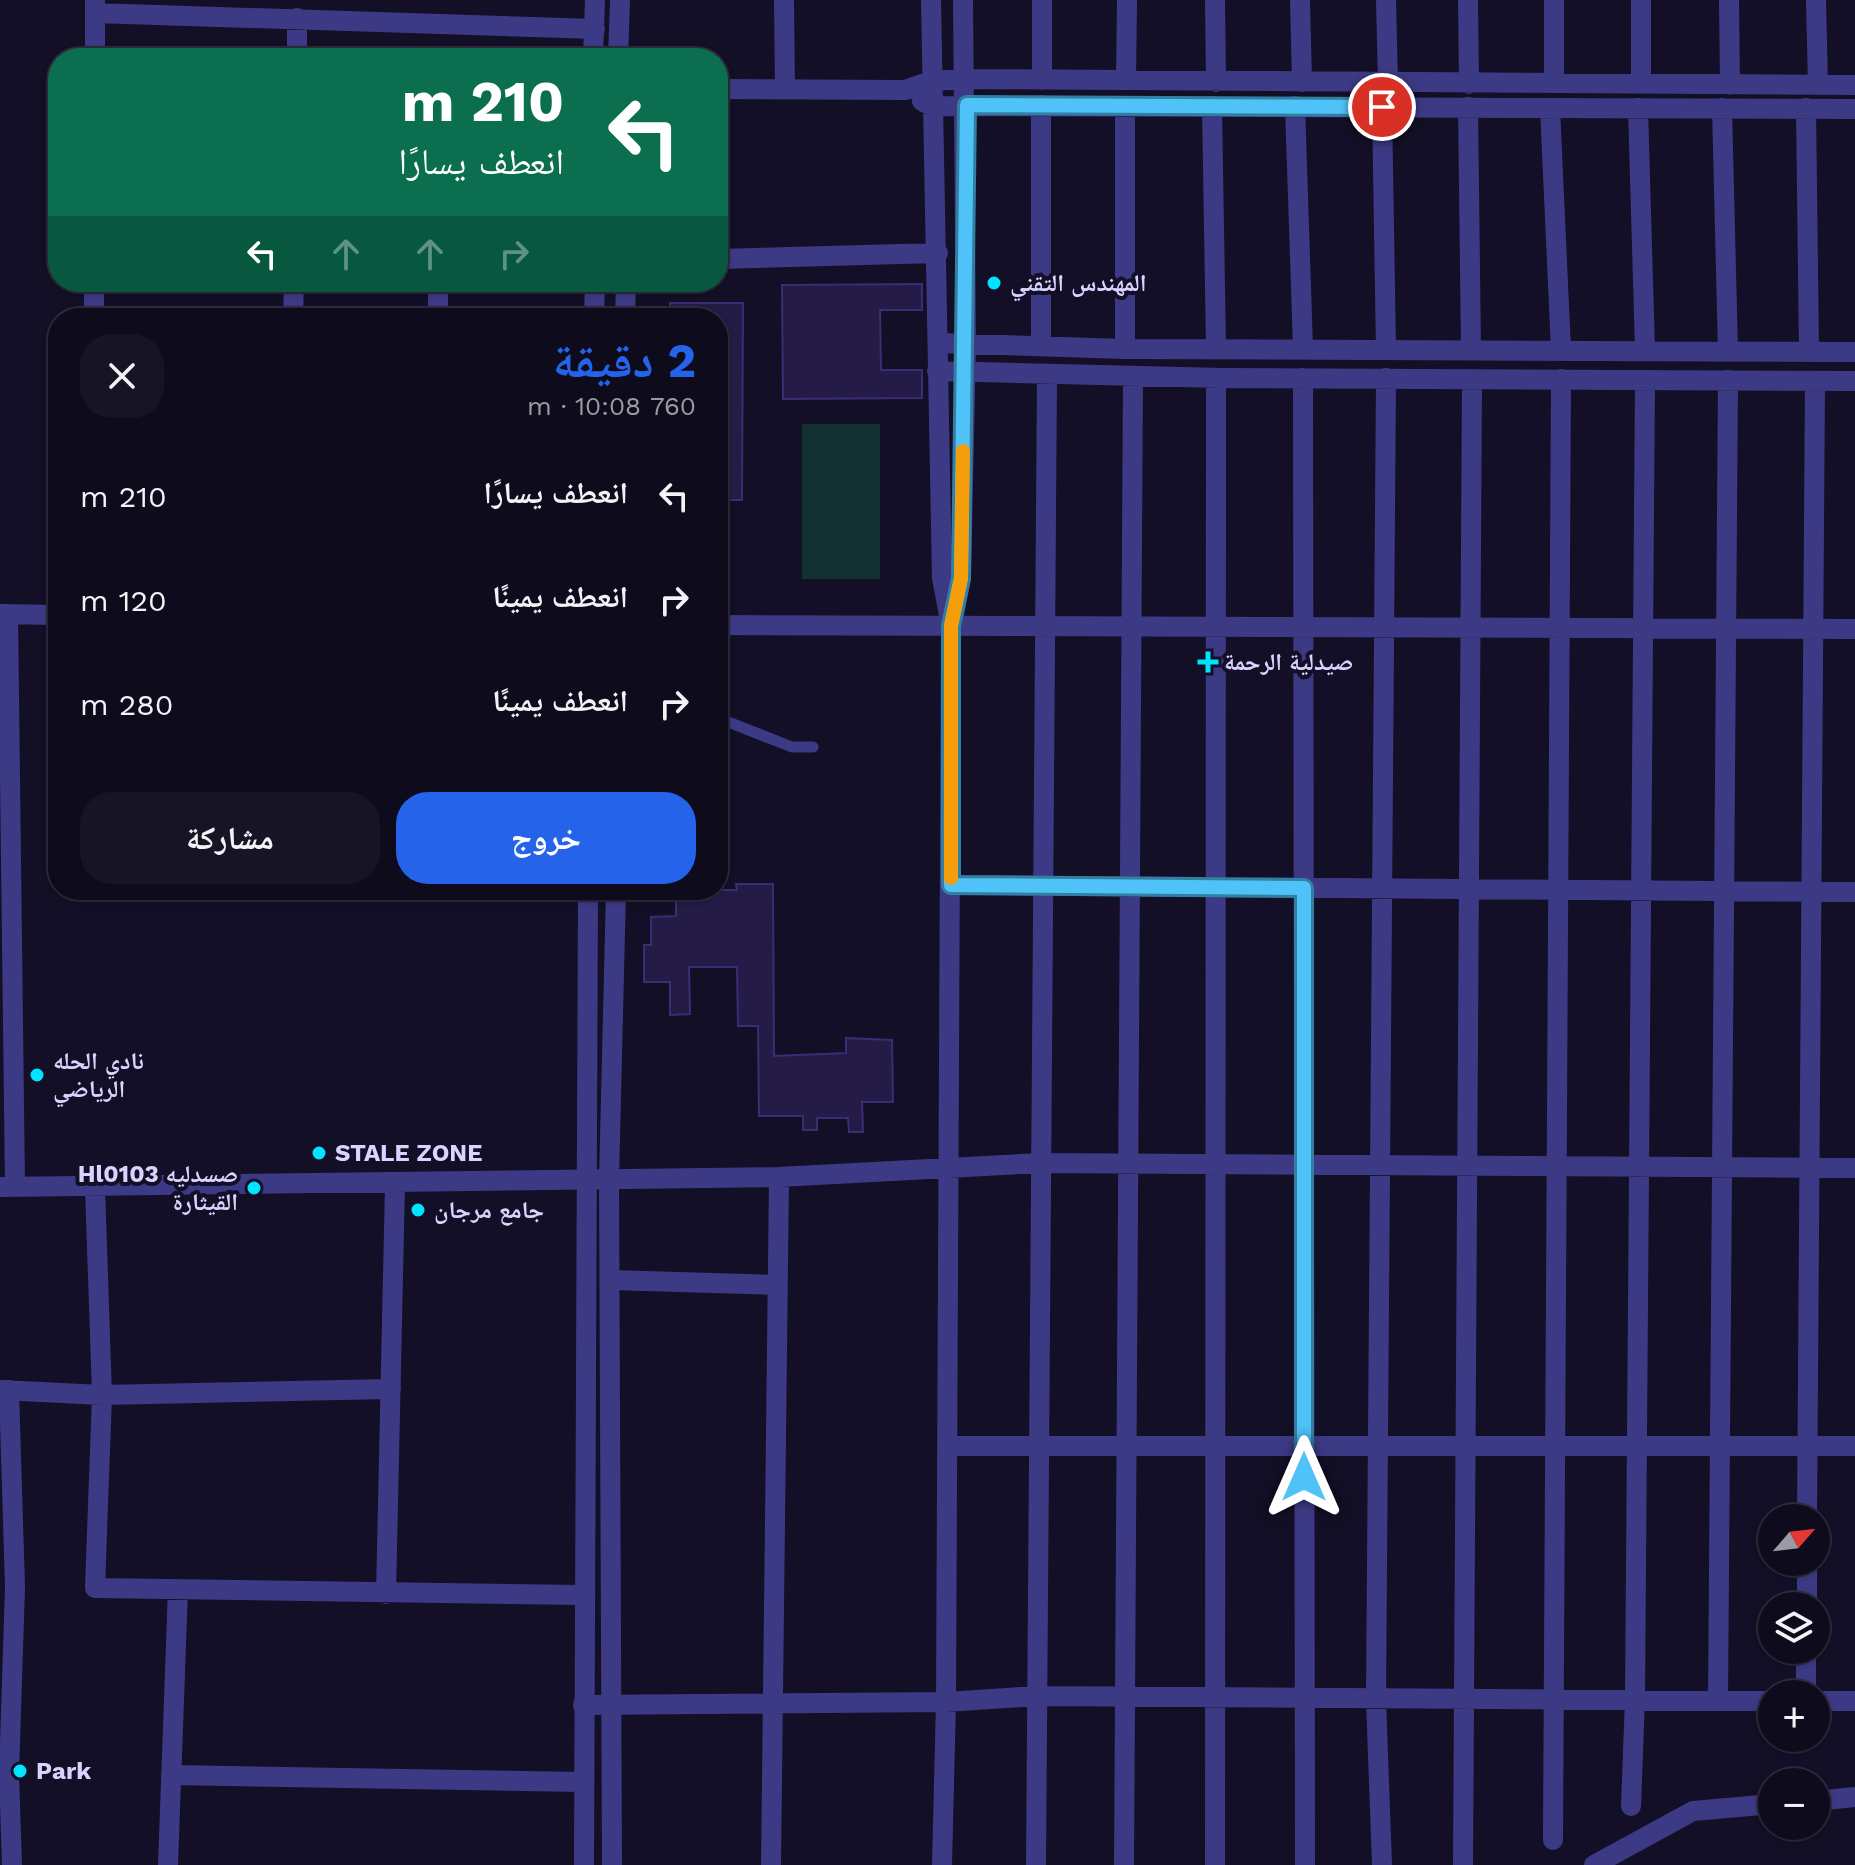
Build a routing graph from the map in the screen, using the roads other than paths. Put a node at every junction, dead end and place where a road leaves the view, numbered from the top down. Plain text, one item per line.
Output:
1 (595, 0) edge
2 (620, 0) edge
3 (784, 0) edge
4 (931, 0) edge
5 (963, 0) edge
6 (1042, 0) edge
7 (1127, 0) edge
8 (1215, 0) edge
9 (1300, 0) edge
10 (1386, 0) edge
11 (1468, 0) edge
12 (1554, 0) edge
13 (1641, 0) edge
14 (1729, 0) edge
15 (1816, 0) edge
16 (95, 6) edge
17 (297, 18) junction
18 (595, 29) junction
19 (95, 48) edge
20 (297, 48) edge
21 (594, 48) edge
22 (618, 48) edge
23 (967, 79) junction
24 (1042, 80) junction
25 (1126, 80) junction
26 (931, 81) junction
27 (1216, 82) junction
28 (1302, 82) junction
29 (1388, 83) junction
30 (1554, 83) junction
31 (1469, 84) junction
32 (1641, 84) junction
33 (1730, 85) junction
34 (1818, 85) junction
35 (1855, 85) edge
36 (728, 89) edge
37 (785, 89) junction
38 (905, 90) junction
39 (967, 105) junction
40 (1041, 105) junction
41 (931, 106) junction
42 (1125, 106) junction
43 (1212, 106) junction
44 (1295, 106) junction
45 (1382, 107) junction
46 (1468, 107) junction
47 (1550, 108) junction
48 (1638, 108) junction
49 (1722, 108) junction
50 (1806, 108) junction
51 (1855, 109) edge
52 (938, 253) junction
53 (728, 259) edge
54 (940, 343) junction
55 (966, 344) junction
56 (1041, 346) junction
57 (1303, 348) junction
58 (1125, 349) junction
59 (1216, 349) junction
60 (1386, 350) junction
61 (1471, 350) junction
62 (1561, 350) junction
63 (1645, 350) junction
64 (1809, 351) junction
65 (1728, 352) junction
66 (1855, 352) edge
67 (937, 371) junction
68 (965, 372) junction
69 (1047, 376) junction
70 (1133, 376) junction
71 (1216, 378) junction
72 (1303, 378) junction
73 (1386, 378) junction
74 (1472, 379) junction
75 (1561, 379) junction
76 (1645, 380) junction
77 (1728, 380) junction
78 (1815, 381) junction
79 (1855, 381) edge
80 (4, 614) edge
81 (48, 615) edge
82 (1045, 624) junction
83 (728, 625) edge
84 (1131, 625) junction
85 (1216, 625) junction
86 (1303, 625) junction
87 (951, 626) junction
88 (1384, 627) junction
89 (1469, 627) junction
90 (1643, 627) junction
91 (1559, 628) junction
92 (1726, 629) junction
93 (1814, 629) junction
94 (1855, 629) edge
95 (728, 722) edge
96 (813, 747) dead end
97 (951, 885) junction
98 (1043, 887) junction
99 (1129, 888) junction
100 (1216, 888) junction
101 (1304, 888) junction
102 (1382, 889) junction
103 (1467, 890) junction
104 (1557, 890) junction
105 (1641, 890) junction
106 (1724, 892) junction
107 (1812, 892) junction
108 (1855, 892) edge
109 (588, 900) edge
110 (616, 900) edge
111 (7, 1147) edge
112 (1041, 1163) junction
113 (1127, 1163) junction
114 (1216, 1164) junction
115 (1304, 1164) junction
116 (1380, 1165) junction
117 (1639, 1165) junction
118 (1465, 1166) junction
119 (1555, 1166) junction
120 (1722, 1167) junction
121 (1810, 1167) junction
122 (1855, 1168) edge
123 (949, 1169) junction
124 (779, 1177) junction
125 (609, 1180) junction
126 (588, 1181) junction
127 (395, 1185) junction
128 (8, 1187) edge
129 (95, 1188) junction
130 (610, 1280) junction
131 (777, 1285) junction
132 (391, 1389) junction
133 (5, 1390) edge
134 (102, 1395) junction
135 (947, 1446) junction
136 (1039, 1446) junction
137 (1125, 1446) junction
138 (1216, 1446) junction
139 (1304, 1446) junction
140 (1378, 1446) junction
141 (1463, 1446) junction
142 (1553, 1446) junction
143 (1637, 1446) junction
144 (1720, 1446) junction
145 (1808, 1446) junction
146 (1855, 1446) edge
147 (1807, 1504) edge
148 (7, 1587) edge
149 (178, 1589) junction
150 (386, 1594) junction
151 (583, 1595) junction
152 (1037, 1696) junction
153 (1123, 1697) junction
154 (1215, 1697) junction
155 (1305, 1697) junction
156 (1376, 1699) junction
157 (1461, 1699) junction
158 (1551, 1699) junction
159 (1635, 1699) junction
160 (1718, 1701) junction
161 (1758, 1701) edge
162 (1830, 1701) edge
163 (1855, 1701) edge
164 (946, 1702) junction
165 (583, 1705) junction
166 (611, 1705) junction
167 (771, 1705) junction
168 (4, 1775) edge
169 (171, 1775) junction
170 (583, 1782) junction
171 (1855, 1797) edge
172 (1830, 1800) edge
173 (1758, 1805) edge
174 (1631, 1806) dead end
175 (1553, 1840) dead end
176 (1605, 1863) edge
177 (12, 1865) edge
178 (168, 1865) edge
179 (584, 1865) edge
180 (612, 1865) edge
181 (771, 1865) edge
182 (942, 1865) edge
183 (1036, 1865) edge
184 (1124, 1865) edge
185 (1215, 1865) edge
186 (1305, 1865) edge
187 (1382, 1865) edge
188 (1463, 1865) edge

1 - 18 street
2 - 22 street
3 - 37 street
4 - 26 street
5 - 23 street
6 - 24 street
7 - 25 street
8 - 27 street
9 - 28 street
10 - 29 street
11 - 31 street
12 - 30 street
13 - 32 street
14 - 33 street
15 - 34 street
16 - 17 street
16 - 19 street
17 - 18 street
17 - 20 street
18 - 21 street
23 - 24 street
23 - 26 street
23 - 39 street
24 - 25 street
25 - 27 street
26 - 38 street
26 - 41 street
27 - 28 street
28 - 29 street
29 - 31 street
30 - 31 street
30 - 32 street
32 - 33 street
33 - 34 street
34 - 35 street
36 - 37 street
37 - 38 street
38 - 41 street
39 - 40 street
39 - 41 street
39 - 55 street
40 - 42 street
40 - 56 street
41 - 52 street
42 - 43 street
42 - 58 street
43 - 44 street
43 - 59 street
44 - 45 street
44 - 57 street
45 - 46 street
45 - 60 street
46 - 47 street
46 - 61 street
47 - 48 street
47 - 62 street
48 - 49 street
48 - 63 street
49 - 50 street
49 - 65 street
50 - 51 street
50 - 64 street
52 - 53 street
52 - 54 street
54 - 55 street
54 - 67 street
55 - 56 street
55 - 68 street
56 - 58 street
57 - 59 street
57 - 60 street
58 - 59 street
60 - 61 street
61 - 62 street
62 - 63 street
63 - 65 street
64 - 65 street
64 - 66 street
67 - 68 street
67 - 87 street
68 - 69 street
68 - 87 street
69 - 70 street
69 - 82 street
70 - 71 street
70 - 84 street
71 - 72 street
71 - 85 street
72 - 73 street
72 - 86 street
73 - 74 street
73 - 88 street
74 - 75 street
74 - 89 street
75 - 76 street
75 - 91 street
76 - 77 street
76 - 90 street
77 - 78 street
77 - 92 street
78 - 79 street
78 - 93 street
80 - 81 street
80 - 111 street
82 - 84 street
82 - 87 street
82 - 98 street
83 - 87 street
84 - 85 street
84 - 99 street
85 - 86 street
85 - 100 street
86 - 88 street
86 - 101 street
87 - 97 street
88 - 89 street
88 - 102 street
89 - 91 street
89 - 103 street
90 - 91 street
90 - 92 street
90 - 105 street
91 - 104 street
92 - 93 street
92 - 106 street
93 - 94 street
93 - 107 street
95 - 96 lane
97 - 98 street
97 - 123 street
98 - 99 street
98 - 112 street
99 - 100 street
99 - 113 street
100 - 101 street
100 - 114 street
101 - 102 street
101 - 115 street
102 - 103 street
102 - 116 street
103 - 104 street
103 - 118 street
104 - 105 street
104 - 119 street
105 - 106 street
105 - 117 street
106 - 107 street
106 - 120 street
107 - 108 street
107 - 121 street
109 - 126 street
110 - 125 street
111 - 128 street
112 - 113 street
112 - 123 street
112 - 136 street
113 - 114 street
113 - 137 street
114 - 115 street
114 - 138 street
115 - 116 street
115 - 139 street
116 - 118 street
116 - 140 street
117 - 119 street
117 - 120 street
117 - 143 street
118 - 119 street
118 - 141 street
119 - 142 street
120 - 121 street
120 - 144 street
121 - 122 street
121 - 145 street
123 - 124 street
123 - 135 street
124 - 125 street
124 - 131 street
125 - 126 street
125 - 130 street
126 - 127 street
126 - 151 street
127 - 129 street
127 - 132 street
128 - 129 street
129 - 134 street
130 - 131 street
130 - 166 street
131 - 167 street
132 - 134 street
132 - 150 street
133 - 134 street
133 - 148 street
134 - 149 street
135 - 136 street
135 - 164 street
136 - 137 street
136 - 152 street
137 - 138 street
137 - 153 street
138 - 139 street
138 - 154 street
139 - 140 street
139 - 155 street
140 - 141 street
140 - 156 street
141 - 142 street
141 - 157 street
142 - 143 street
142 - 158 street
143 - 144 street
143 - 159 street
144 - 145 street
144 - 160 street
145 - 146 street
145 - 147 street
148 - 168 street
149 - 150 street
149 - 169 street
150 - 151 street
151 - 165 street
152 - 153 street
152 - 164 street
152 - 183 street
153 - 154 street
153 - 184 street
154 - 155 street
154 - 185 street
155 - 156 street
155 - 186 street
156 - 157 street
156 - 187 street
157 - 158 street
157 - 188 street
158 - 159 street
158 - 175 street
159 - 160 street
159 - 174 street
160 - 161 street
162 - 163 street
164 - 167 street
164 - 182 street
165 - 166 street
165 - 170 street
166 - 167 street
166 - 180 street
167 - 181 street
168 - 177 street
169 - 170 street
169 - 178 street
170 - 179 street
171 - 172 street
173 - 176 street

